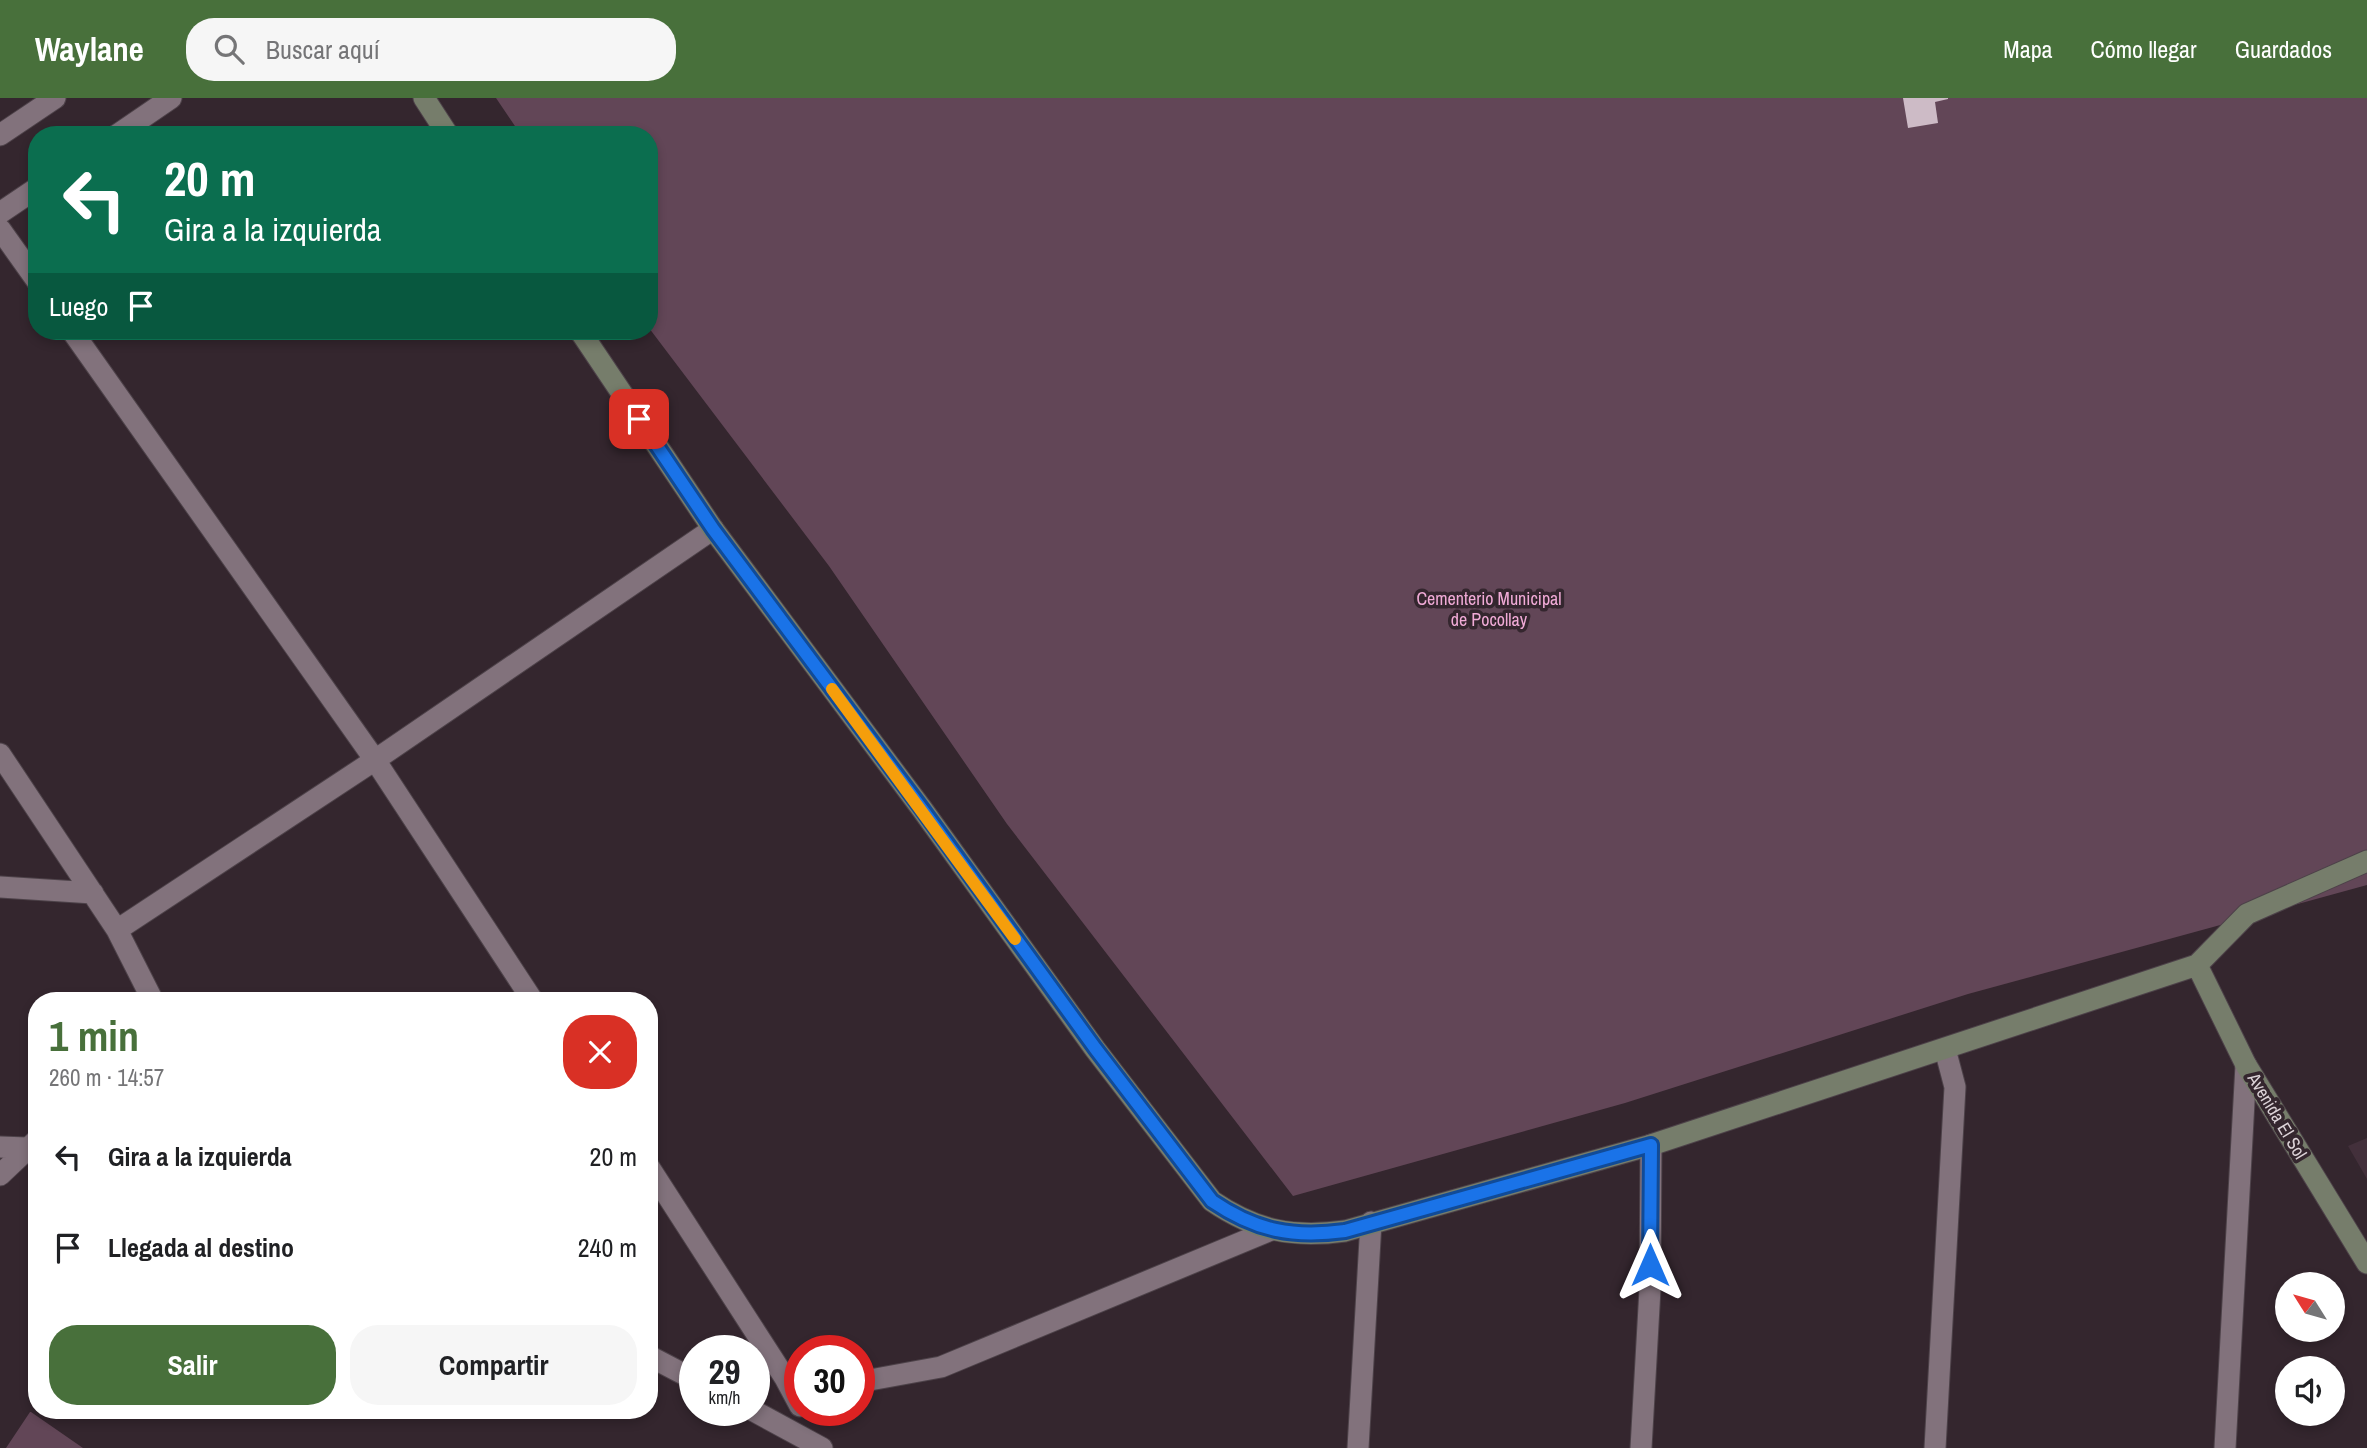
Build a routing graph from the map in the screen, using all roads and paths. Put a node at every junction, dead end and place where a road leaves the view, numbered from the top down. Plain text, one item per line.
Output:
1 (55, 98) edge
2 (172, 98) edge
3 (424, 98) edge
4 (130, 126) edge
5 (442, 126) edge
6 (0, 135) edge
7 (28, 194) edge
8 (0, 213) edge
9 (0, 229) edge
10 (28, 268) edge
11 (78, 340) edge
12 (586, 340) edge
13 (713, 529) junction
14 (0, 754) edge
15 (375, 760) junction
16 (2367, 861) edge
17 (0, 887) edge
18 (93, 893) junction
19 (117, 930) junction
20 (2197, 965) junction
21 (148, 992) edge
22 (527, 992) edge
23 (1945, 1049) junction
24 (2246, 1065) junction
25 (28, 1144) edge
26 (1651, 1145) junction
27 (0, 1147) edge
28 (28, 1148) edge
29 (0, 1175) edge
30 (658, 1180) edge
31 (1371, 1222) junction
32 (1271, 1230) junction
33 (2367, 1263) edge
34 (658, 1361) edge
35 (784, 1367) edge
36 (679, 1372) edge
37 (875, 1379) edge
38 (770, 1420) edge
39 (810, 1426) edge
40 (822, 1448) edge
41 (1358, 1448) edge
42 (1641, 1448) edge
43 (1935, 1448) edge
44 (2225, 1448) edge

1 - 6 street
2 - 4 street
3 - 5 street
7 - 8 street
9 - 10 street
11 - 15 street
12 - 13 street
13 - 15 street
13 - 32 street
14 - 18 street
15 - 19 street
15 - 22 street
16 - 20 street
17 - 18 street
18 - 19 street
19 - 21 street
20 - 23 street
20 - 24 street, Avenida El Sol
23 - 26 street
23 - 43 street
24 - 33 street, Avenida El Sol
24 - 44 street
25 - 27 street
26 - 31 street
26 - 42 street
28 - 29 street
30 - 35 street
31 - 32 street
31 - 41 street
32 - 37 street
34 - 36 street
38 - 40 street
39 - 40 street

